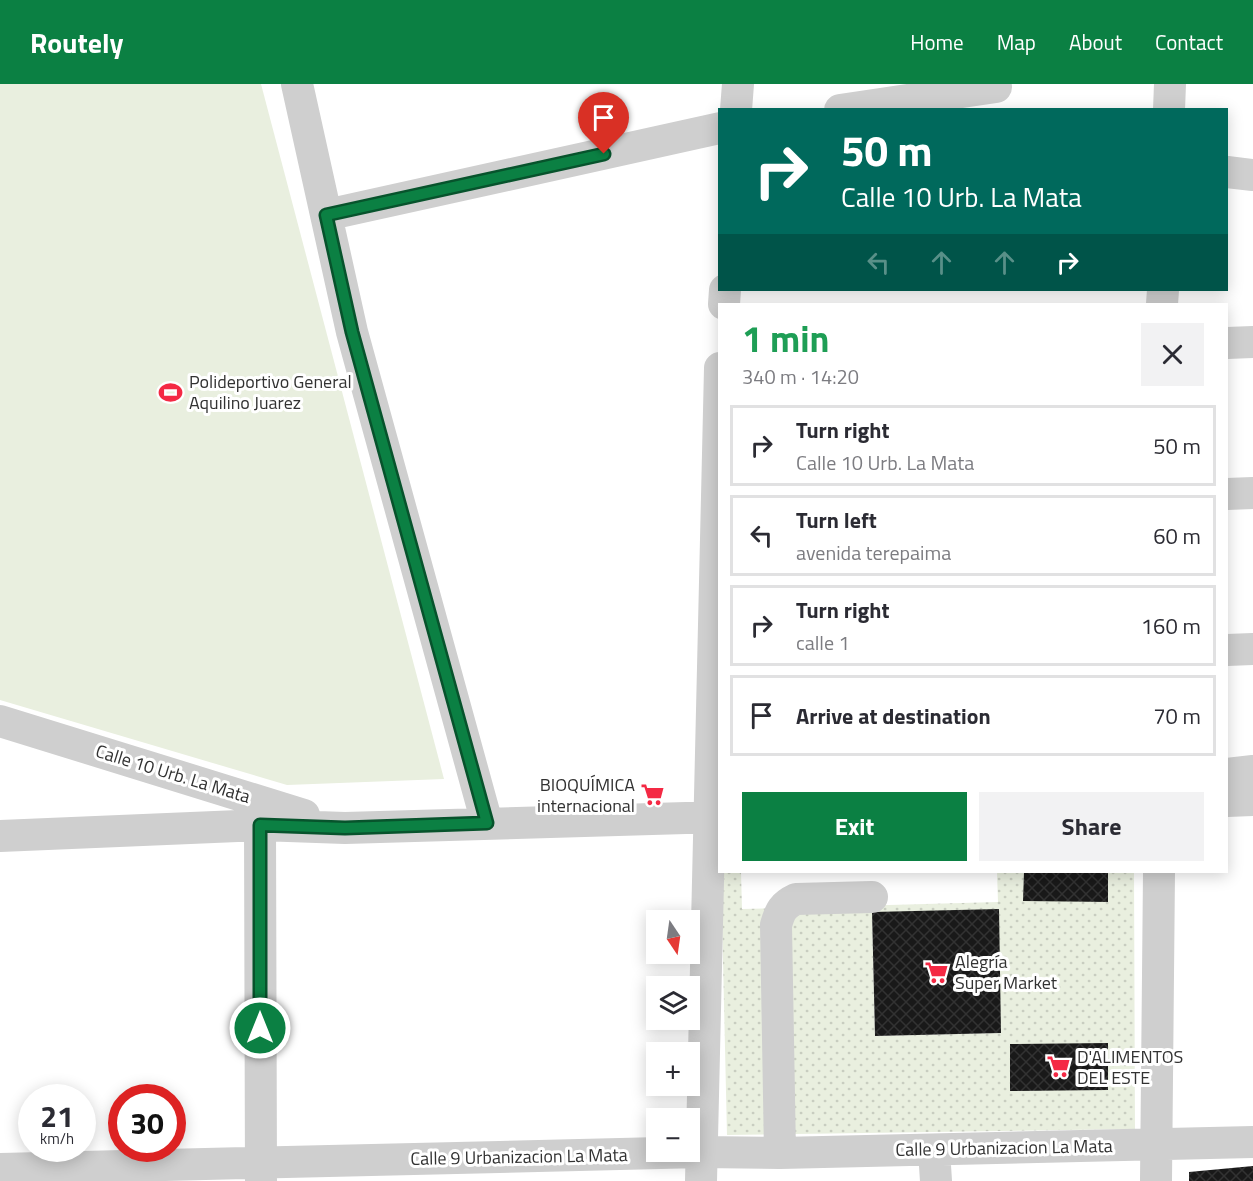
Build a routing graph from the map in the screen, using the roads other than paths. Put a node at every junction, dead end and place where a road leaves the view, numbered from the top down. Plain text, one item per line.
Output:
1 (297, 84) edge
2 (738, 84) edge
3 (1170, 84) edge
4 (996, 87) dead end
5 (940, 89) edge
6 (736, 108) edge
7 (850, 108) edge
8 (1169, 108) edge
9 (718, 128) edge
10 (1228, 172) edge
11 (1253, 175) edge
12 (326, 215) junction
13 (1253, 342) edge
14 (1228, 343) edge
15 (1253, 493) edge
16 (1228, 494) edge
17 (718, 552) edge
18 (1253, 649) edge
19 (1228, 650) edge
20 (0, 721) edge
21 (1253, 771) edge
22 (1228, 774) edge
23 (1253, 800) edge
24 (1228, 801) edge
25 (715, 818) edge
26 (487, 823) junction
27 (260, 825) junction
28 (345, 828) junction
29 (0, 836) edge
30 (1159, 873) edge
31 (872, 897) dead end
32 (1253, 1142) edge
33 (1155, 1145) junction
34 (934, 1150) junction
35 (780, 1153) junction
36 (701, 1167) edge
37 (0, 1169) edge
38 (261, 1172) edge
39 (936, 1181) edge
40 (1156, 1181) edge

1 - 12 street
2 - 6 street
3 - 8 street
4 - 5 street
5 - 7 street
9 - 12 street
10 - 11 street
12 - 26 street
13 - 14 street
15 - 16 street
17 - 25 street
18 - 19 street
20 - 28 street, Calle 10 Urb. La Mata
21 - 22 street
23 - 24 street
25 - 26 street, Calle 10 Urb. La Mata
25 - 36 street
26 - 28 street, Calle 10 Urb. La Mata
27 - 28 street, Calle 10 Urb. La Mata
27 - 29 street, Calle 10 Urb. La Mata
27 - 38 street
30 - 33 street
31 - 35 street
32 - 33 street, Calle 9 Urbanizacion La Mata
33 - 34 street, Calle 9 Urbanizacion La Mata
33 - 40 street
34 - 35 street, Calle 9 Urbanizacion La Mata
34 - 39 street
35 - 36 street, Calle 9 Urbanizacion La Mata
36 - 38 street, Calle 9 Urbanizacion La Mata
37 - 38 street, Calle 9 Urbanizacion La Mata

